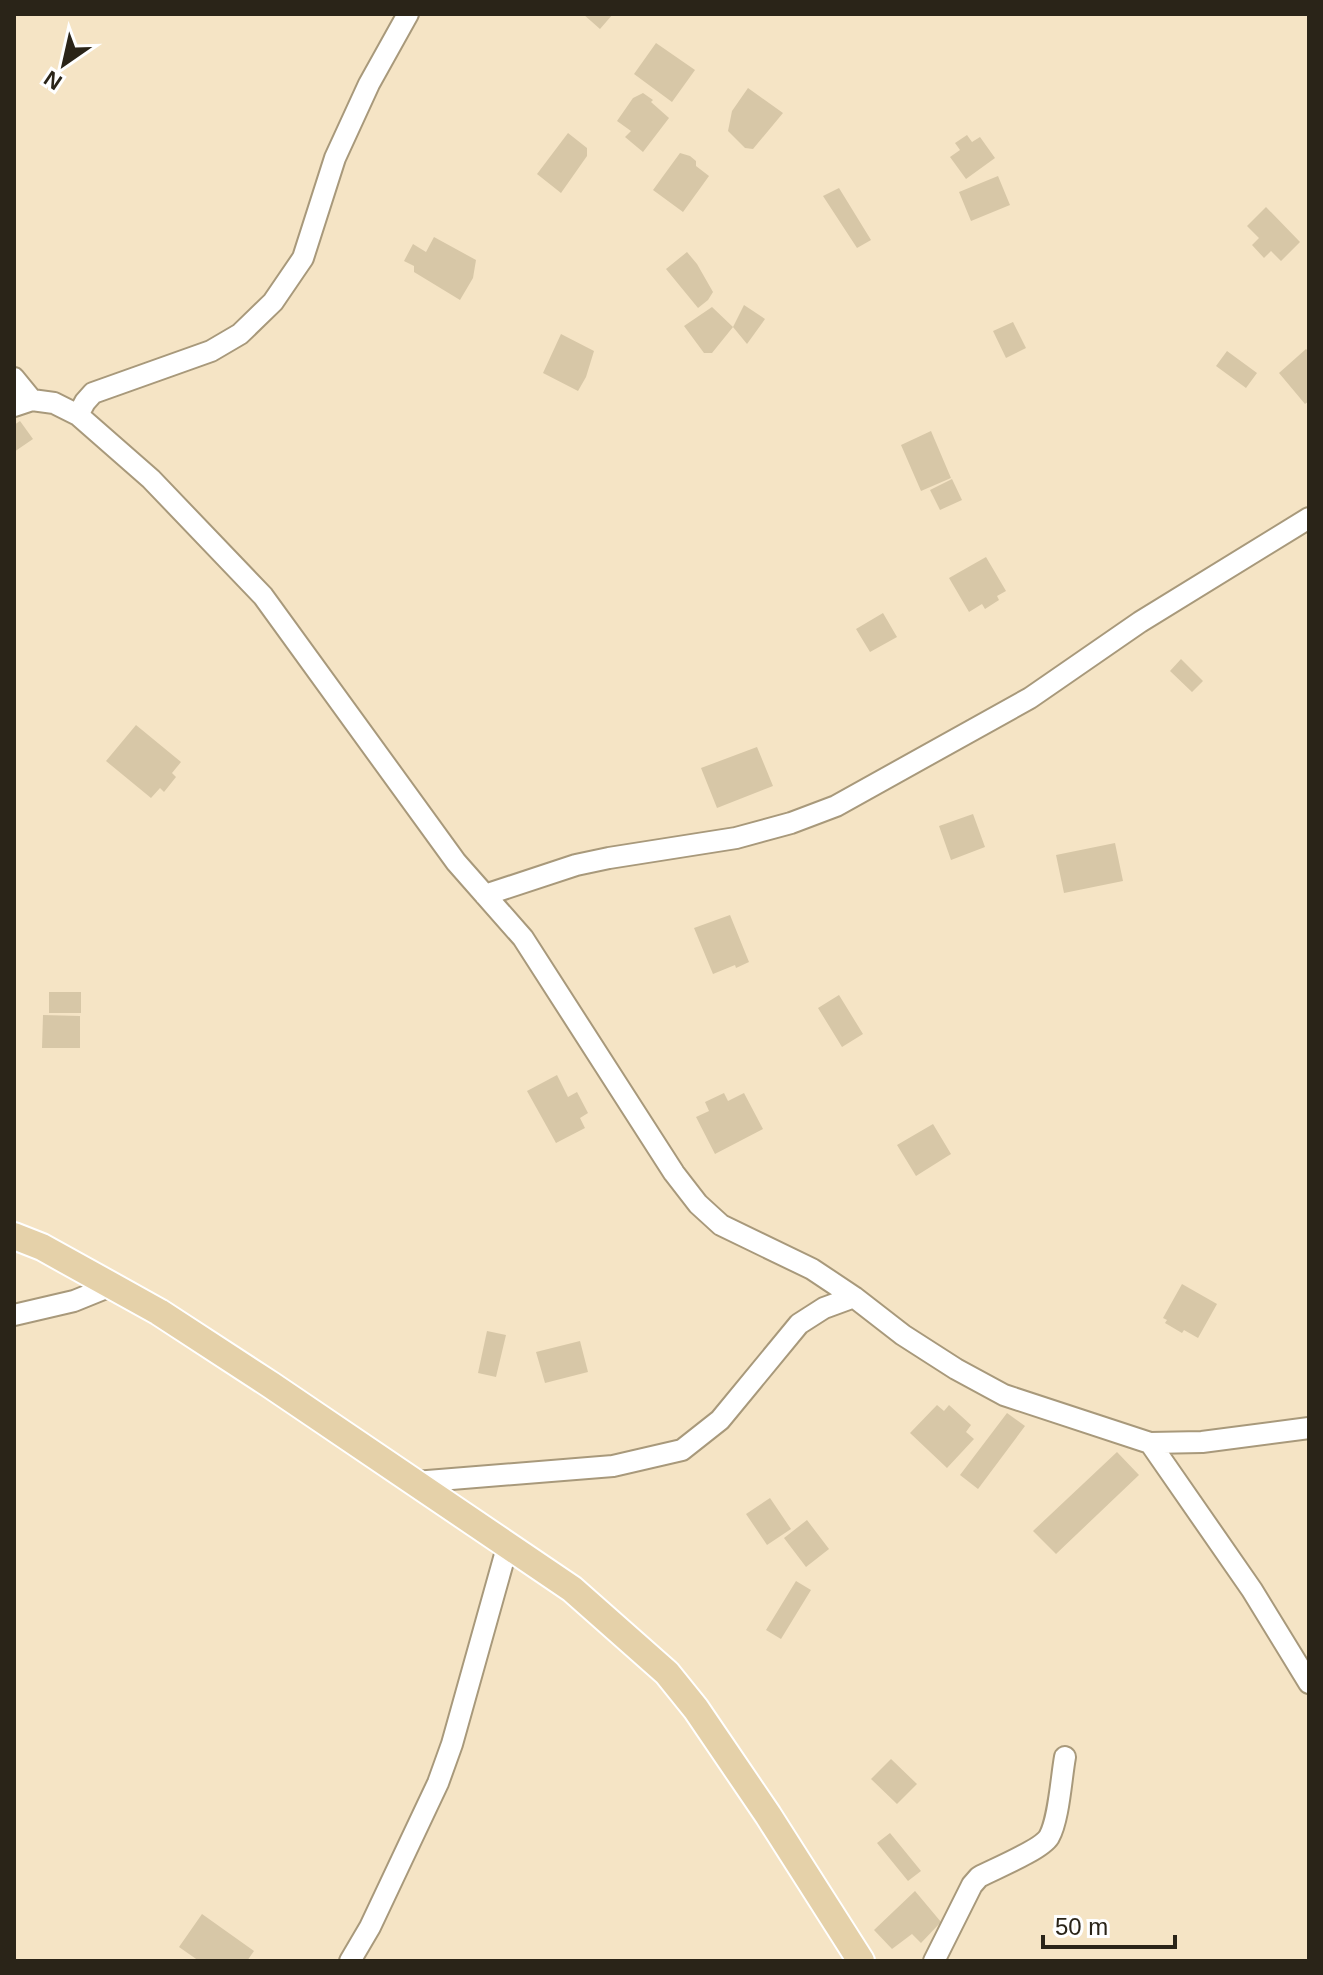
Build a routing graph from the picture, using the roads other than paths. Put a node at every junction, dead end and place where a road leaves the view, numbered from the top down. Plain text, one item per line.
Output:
1 (408, 14) edge
2 (14, 378) edge
3 (23, 403) edge
4 (78, 415) junction
5 (1309, 518) edge
6 (485, 895) junction
7 (14, 1236) edge
8 (111, 1286) junction
9 (854, 1297) junction
10 (14, 1315) edge
11 (1309, 1428) edge
12 (1150, 1443) junction
13 (415, 1482) junction
14 (508, 1544) junction
15 (1309, 1683) edge
16 (1065, 1757) dead end
17 (350, 1961) edge
18 (861, 1961) edge
19 (934, 1961) edge

1 - 4 street
2 - 3 street
3 - 4 street
4 - 6 street
5 - 6 street
6 - 9 street
7 - 8 main road
8 - 10 street
8 - 13 main road
9 - 12 street
9 - 13 street
11 - 12 street
12 - 15 street
13 - 14 main road
14 - 17 street
14 - 18 main road
16 - 19 street

